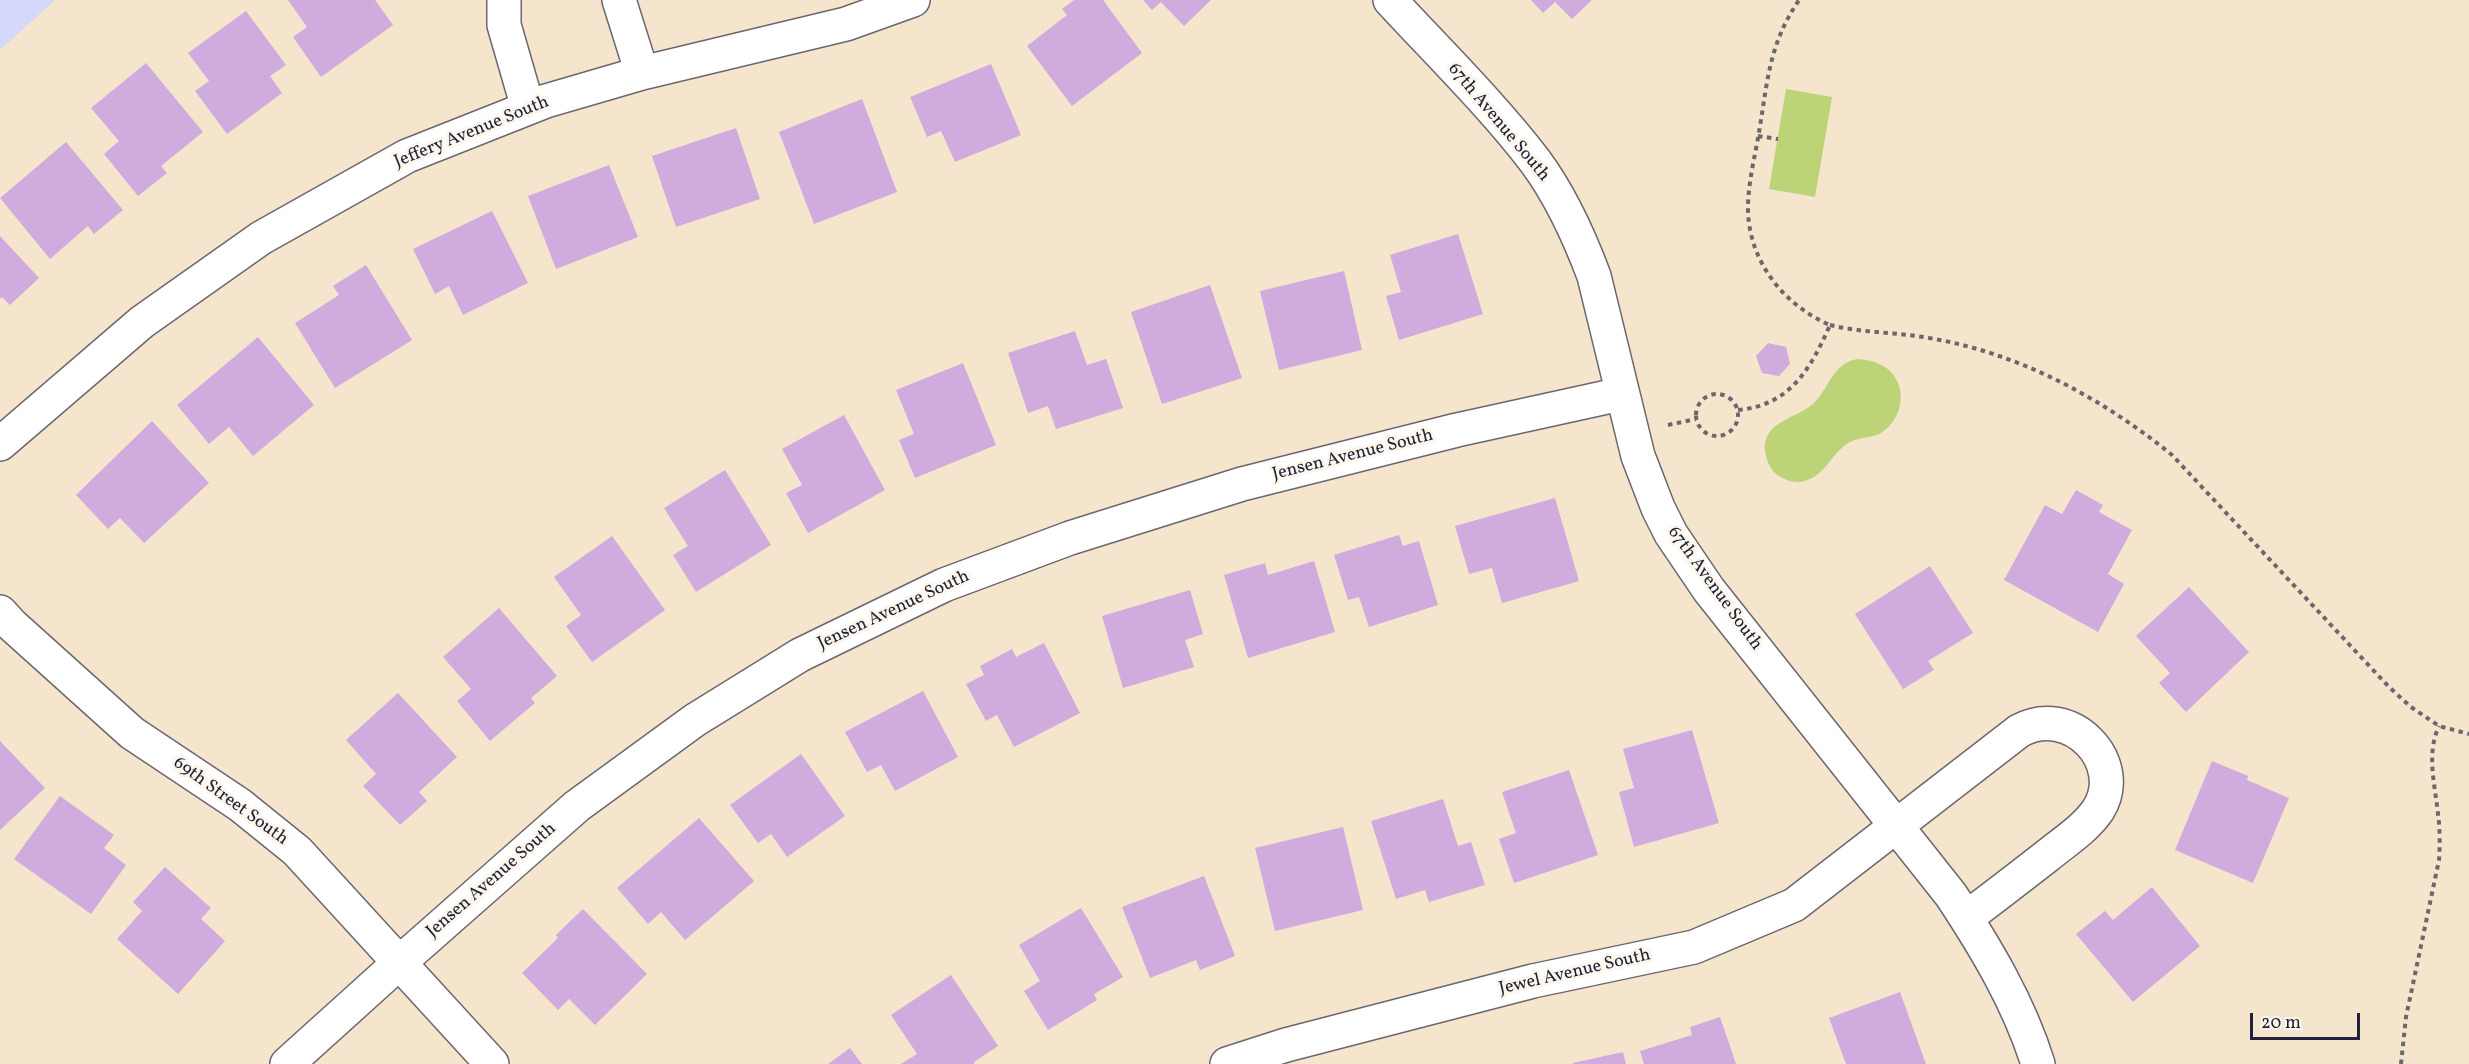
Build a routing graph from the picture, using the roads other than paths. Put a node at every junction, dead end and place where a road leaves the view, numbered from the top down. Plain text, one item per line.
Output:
1 (504, 0) edge
2 (619, 0) edge
3 (913, 0) edge
4 (1390, 0) edge
5 (642, 73) junction
6 (528, 108) junction
7 (1621, 394) junction
8 (0, 444) edge
9 (0, 612) edge
10 (1896, 826) junction
11 (1966, 918) junction
12 (400, 962) junction
13 (287, 1064) edge
14 (492, 1064) edge
15 (1227, 1064) edge
16 (2038, 1064) edge

1 - 6 street
2 - 5 street
3 - 5 street, Jeffery Avenue South
4 - 7 street, 67th Avenue South
5 - 6 street, Jeffery Avenue South
6 - 8 street, Jeffery Avenue South
7 - 10 street, 67th Avenue South
7 - 12 street, Jensen Avenue South
9 - 12 street, 69th Street South
10 - 11 street, 67th Avenue South
10 - 11 street, Jewel Avenue South
10 - 15 street, Jewel Avenue South
11 - 16 street, 67th Avenue South
12 - 13 street, Jensen Avenue South
12 - 14 street, 69th Street South

